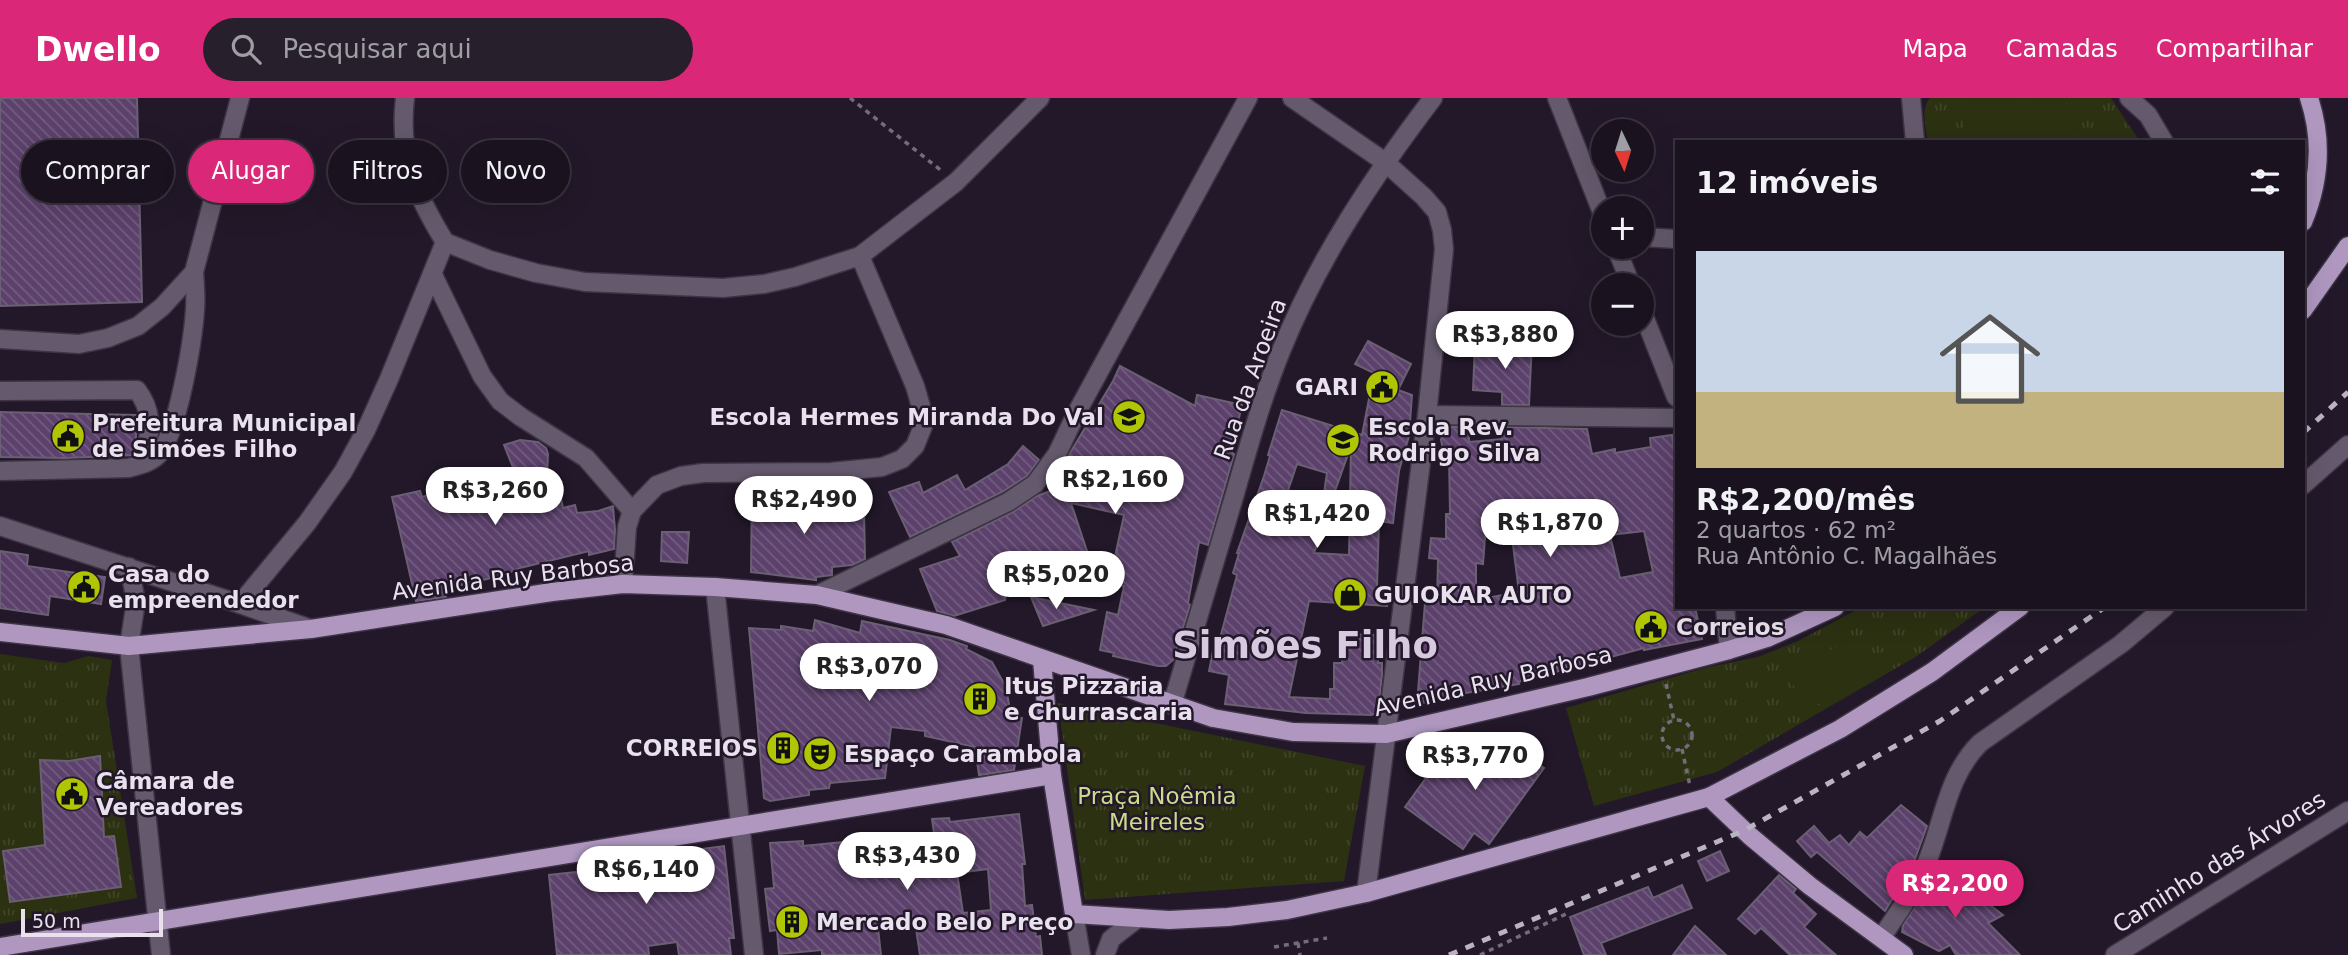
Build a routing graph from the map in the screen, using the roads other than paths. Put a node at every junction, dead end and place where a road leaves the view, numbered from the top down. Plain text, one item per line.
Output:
1 (240, 98) edge
2 (405, 98) edge
3 (1040, 98) edge
4 (1248, 98) edge
5 (1292, 98) edge
6 (1433, 98) edge
7 (1557, 98) edge
8 (1911, 98) edge
9 (2129, 98) edge
10 (2309, 98) edge
11 (1915, 140) edge
12 (2163, 140) edge
13 (1385, 162) junction
14 (1596, 196) edge
15 (2305, 215) edge
16 (1654, 238) edge
17 (1675, 239) edge
18 (445, 242) junction
19 (2348, 246) edge
20 (860, 256) junction
21 (194, 272) junction
22 (433, 275) junction
23 (2305, 307) edge
24 (1652, 336) edge
25 (0, 339) edge
26 (0, 391) edge
27 (1675, 394) edge
28 (1427, 415) junction
29 (1675, 418) edge
30 (2348, 445) edge
31 (145, 463) junction
32 (0, 471) edge
33 (2305, 483) edge
34 (632, 511) junction
35 (0, 526) edge
36 (129, 567) junction
37 (623, 584) junction
38 (715, 587) junction
39 (817, 595) junction
40 (240, 604) junction
41 (1725, 609) edge
42 (1831, 609) edge
43 (2017, 609) edge
44 (2163, 609) edge
45 (311, 629) junction
46 (0, 632) edge
47 (129, 646) junction
48 (1729, 650) junction
49 (1042, 660) junction
50 (1172, 705) junction
51 (1386, 734) junction
52 (1052, 775) junction
53 (1702, 799) junction
54 (2348, 811) edge
55 (741, 827) junction
56 (1366, 893) junction
57 (1074, 914) junction
58 (1138, 918) junction
59 (158, 922) junction
60 (1882, 937) junction
61 (0, 947) edge
62 (1900, 953) edge
63 (161, 955) edge
64 (754, 955) edge
65 (1080, 955) edge
66 (1105, 955) edge
67 (2115, 955) edge

1 - 21 street
2 - 18 street
3 - 20 street
4 - 39 street
5 - 13 street
6 - 13 street, Rua da Aroeira
7 - 14 street
8 - 11 street
9 - 12 street
10 - 15 main road
13 - 28 street
13 - 50 street, Rua da Aroeira
16 - 17 street
18 - 20 street
18 - 22 street
19 - 23 main road
20 - 34 street
21 - 25 street
21 - 31 street
22 - 34 street
22 - 40 street
24 - 27 street
26 - 31 street
28 - 29 street
28 - 51 street
30 - 33 street
31 - 32 street
34 - 37 street
35 - 36 street
36 - 40 street
36 - 47 street
37 - 38 main road, Avenida Ruy Barbosa
37 - 45 main road, Avenida Ruy Barbosa
38 - 39 main road, Avenida Ruy Barbosa
38 - 55 street
39 - 49 main road, Avenida Ruy Barbosa
40 - 45 street
41 - 48 street
42 - 48 main road, Avenida Ruy Barbosa
43 - 53 main road
44 - 60 street
45 - 47 main road, Avenida Ruy Barbosa
46 - 47 main road, Avenida Ruy Barbosa
47 - 59 street
48 - 51 main road, Avenida Ruy Barbosa
49 - 50 main road, Avenida Ruy Barbosa
49 - 52 main road
50 - 51 main road, Avenida Ruy Barbosa
51 - 56 street
52 - 55 main road
52 - 57 main road
53 - 56 main road
53 - 60 main road
54 - 67 street, Caminho das Árvores
55 - 59 main road
55 - 64 street
56 - 58 main road
57 - 58 main road
57 - 65 street
58 - 66 street
59 - 61 main road
59 - 63 street
60 - 62 main road

